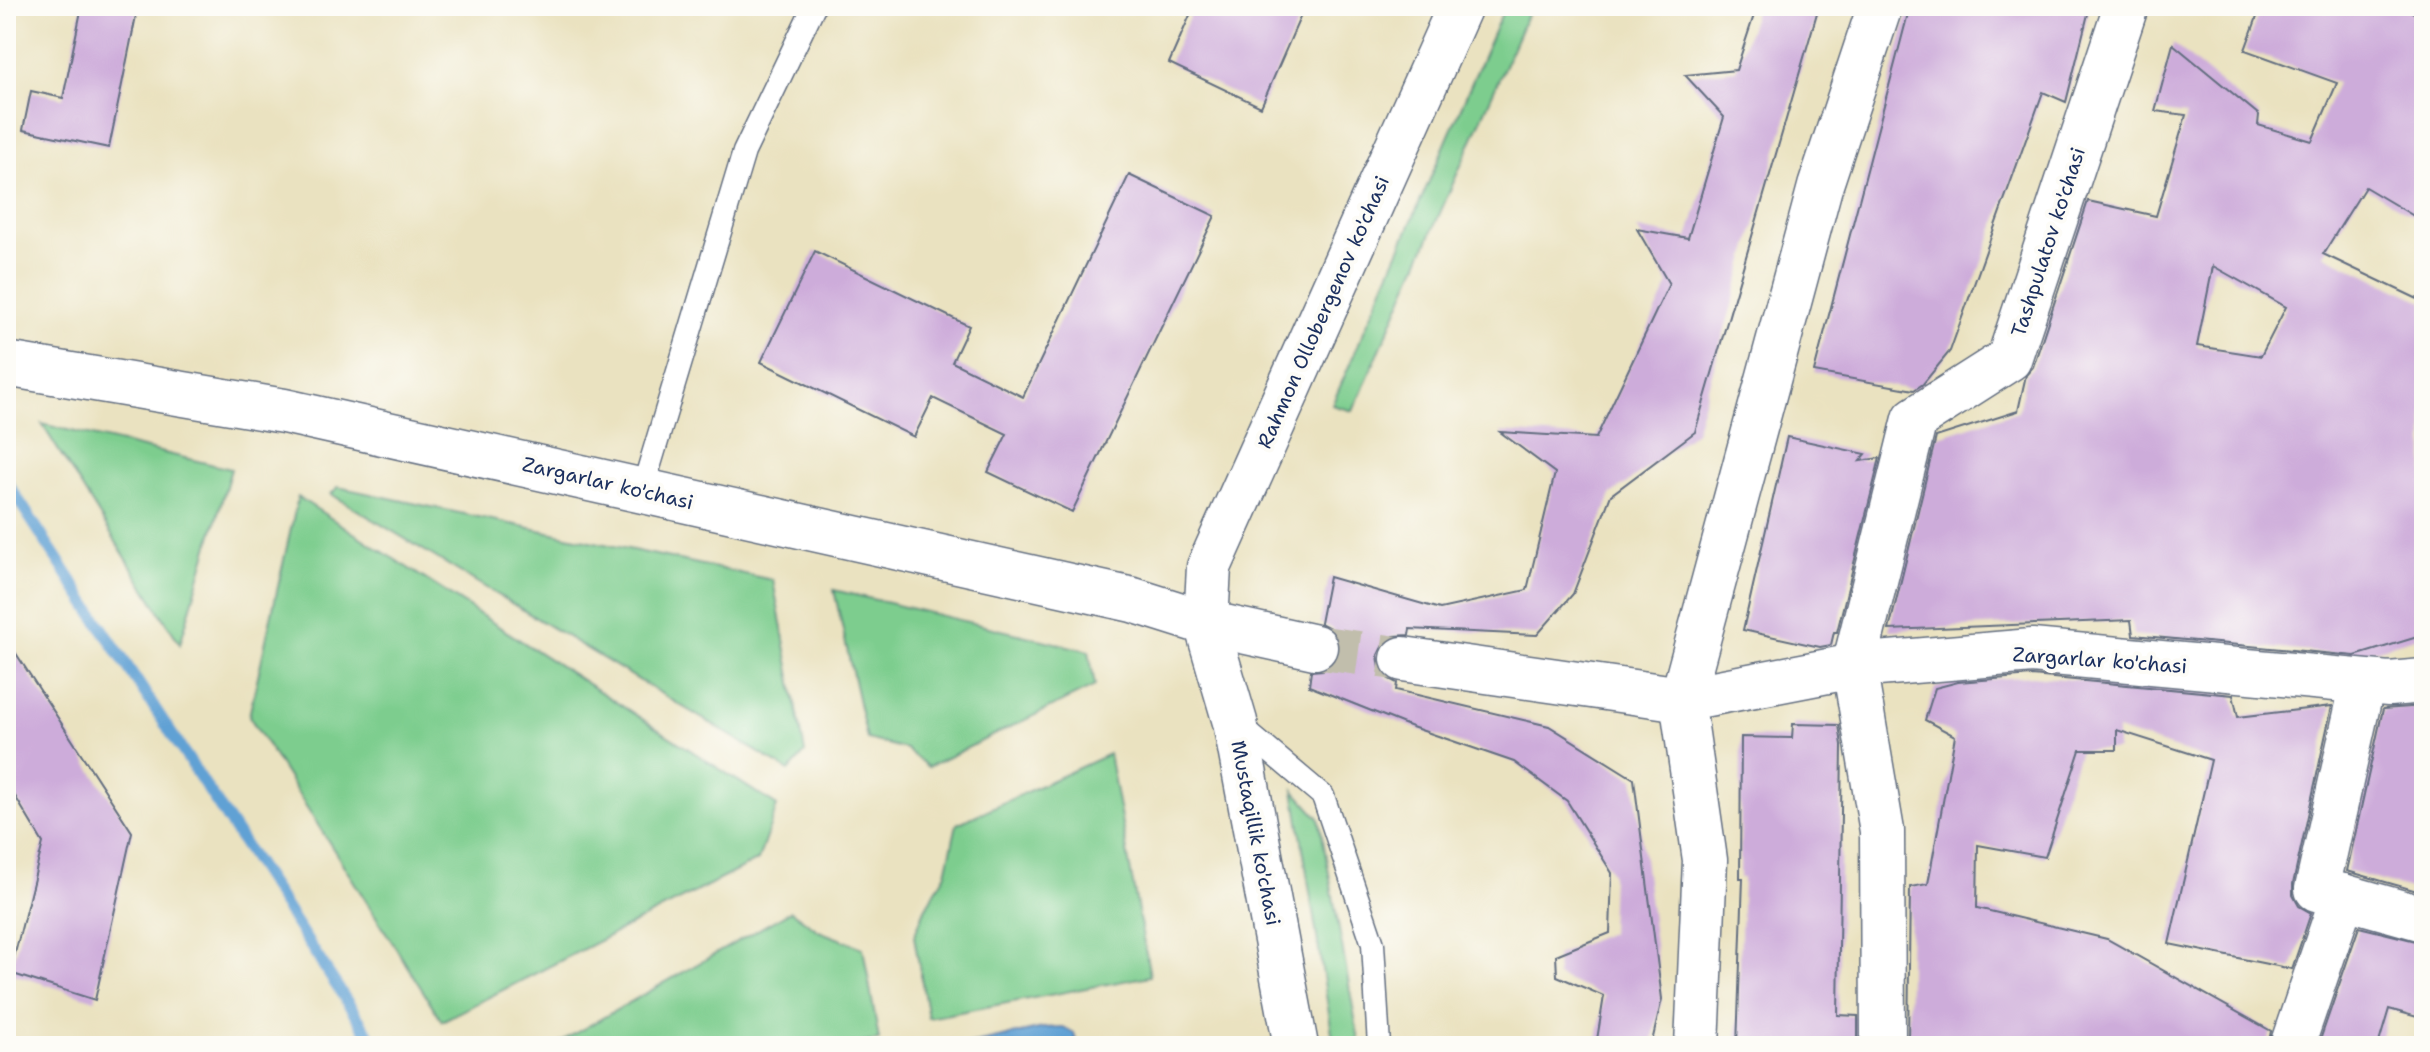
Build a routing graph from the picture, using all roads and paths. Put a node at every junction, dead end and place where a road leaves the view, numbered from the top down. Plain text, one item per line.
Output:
1 (814, 6) edge
2 (1460, 6) edge
3 (1880, 6) edge
4 (2126, 6) edge
5 (6, 364) edge
6 (642, 491) junction
7 (1206, 623) junction
8 (1315, 647) tunnel mouth
9 (1403, 659) tunnel mouth
10 (1854, 666) junction
11 (2424, 681) edge
12 (2363, 682) junction
13 (1682, 699) junction
14 (1235, 722) junction
15 (2343, 896) junction
16 (2424, 919) edge
17 (1296, 1046) edge
18 (1379, 1046) edge
19 (1697, 1046) edge
20 (1883, 1046) edge
21 (2292, 1046) edge

1 - 6 lane
2 - 7 street, Rahmon Ollobergenov ko'chasi
3 - 13 street
4 - 10 street, Tashpulatov ko'chasi
5 - 6 street, Zargarlar ko'chasi
6 - 7 street, Zargarlar ko'chasi
7 - 8 street, Zargarlar ko'chasi
7 - 14 street, Mustaqillik ko'chasi
9 - 13 street, Zargarlar ko'chasi
10 - 12 street, Zargarlar ko'chasi
10 - 13 street, Zargarlar ko'chasi
10 - 20 street
11 - 12 street, Zargarlar ko'chasi
12 - 15 street
13 - 19 street
14 - 17 street, Mustaqillik ko'chasi
14 - 18 lane
15 - 16 street
15 - 21 street

